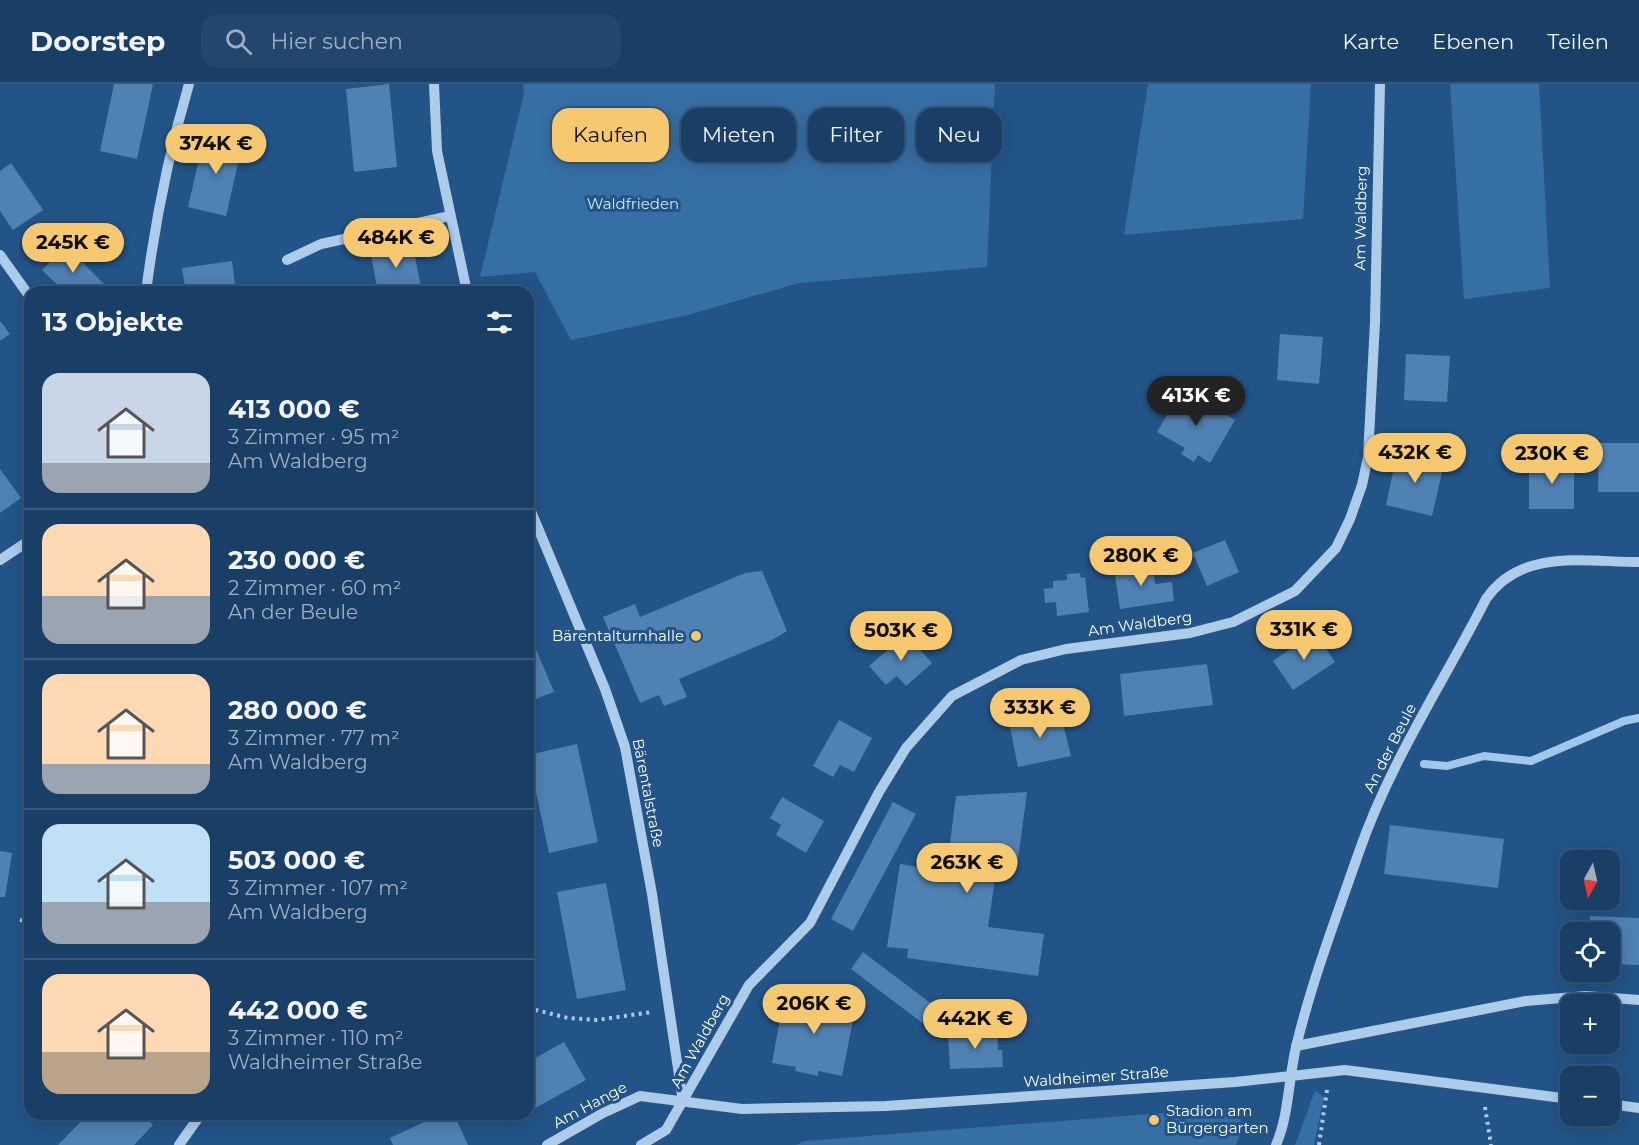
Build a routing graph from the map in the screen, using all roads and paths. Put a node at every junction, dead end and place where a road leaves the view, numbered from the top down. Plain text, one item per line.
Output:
1 (189, 84) edge
2 (434, 84) edge
3 (1380, 84) edge
4 (450, 216) junction
5 (0, 255) edge
6 (287, 260) dead end
7 (147, 286) edge
8 (466, 286) edge
9 (24, 289) edge
10 (534, 518) edge
11 (24, 544) edge
12 (0, 560) edge
13 (1639, 562) edge
14 (20, 920) dead end
15 (24, 921) edge
16 (1639, 1000) edge
17 (534, 1010) edge
18 (640, 1014) dead end
19 (1296, 1046) junction
20 (1326, 1071) junction
21 (1291, 1077) junction
22 (1481, 1088) junction
23 (1560, 1098) edge
24 (683, 1102) junction
25 (1620, 1105) edge
26 (1639, 1108) edge
27 (197, 1120) edge
28 (179, 1145) edge
29 (547, 1145) edge
30 (641, 1145) edge
31 (1276, 1145) edge
32 (1319, 1145) edge
33 (1491, 1145) edge

1 - 7 street
2 - 4 street
3 - 24 street, Am Waldberg
4 - 6 street
4 - 8 street
5 - 9 street
10 - 24 street, Bärentalstraße
11 - 12 street
13 - 19 street, An der Beule
14 - 15 path
16 - 19 street
17 - 18 path
19 - 21 street, An der Beule
20 - 21 street, Waldheimer Straße
20 - 22 street, Waldheimer Straße
20 - 32 path
21 - 24 street, Waldheimer Straße
21 - 31 street, An der Beule
22 - 23 street, Waldheimer Straße
22 - 33 path
24 - 29 street, Am Hange
24 - 30 street
25 - 26 street
27 - 28 street

